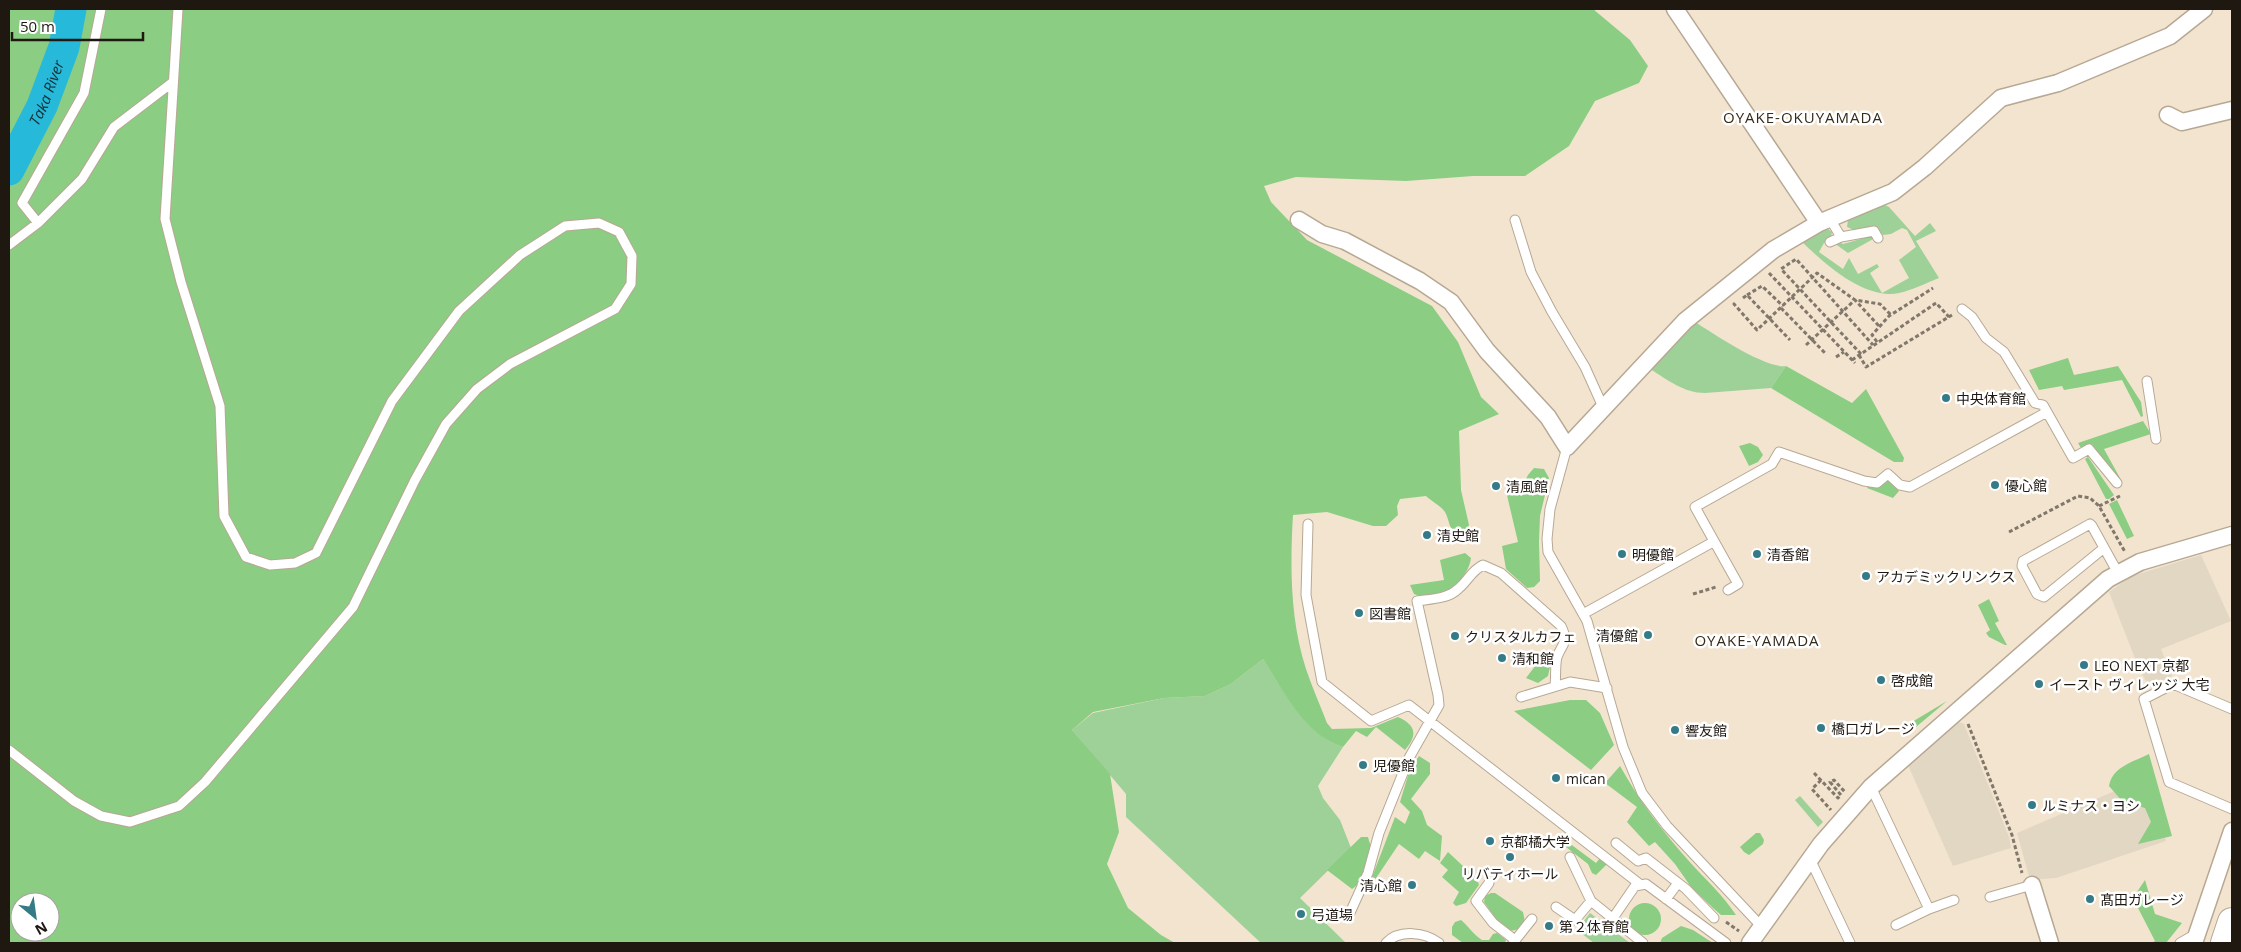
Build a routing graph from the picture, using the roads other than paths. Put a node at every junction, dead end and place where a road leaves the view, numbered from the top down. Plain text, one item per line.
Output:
1 (102, 9) edge
2 (178, 9) edge
3 (1675, 9) edge
4 (2204, 9) edge
5 (173, 82) junction
6 (2232, 110) edge
7 (2168, 115) dead end
8 (1299, 220) dead end
9 (1515, 220) dead end
10 (1824, 221) junction
11 (38, 223) junction
12 (1841, 237) junction
13 (1878, 238) dead end
14 (1830, 242) dead end
15 (9, 245) edge
16 (1962, 309) road end
17 (2147, 381) dead end
18 (1603, 407) junction
19 (2047, 412) junction
20 (2156, 440) dead end
21 (1568, 447) junction
22 (2117, 483) dead end
23 (1308, 524) dead end
24 (2232, 535) edge
25 (1713, 542) junction
26 (2104, 548) junction
27 (2118, 573) junction
28 (1728, 590) dead end
29 (1583, 614) junction
30 (1555, 686) junction
31 (1606, 688) junction
32 (1521, 697) dead end
33 (2232, 709) edge
34 (1430, 721) junction
35 (9, 750) edge
36 (1871, 787) junction
37 (2232, 809) edge
38 (2232, 831) edge
39 (1616, 843) dead end
40 (1570, 857) dead end
41 (1810, 859) junction
42 (1489, 883) dead end
43 (1678, 883) junction
44 (1641, 885) junction
45 (2029, 886) joint
46 (1990, 897) dead end
47 (1666, 899) junction
48 (1954, 900) dead end
49 (1591, 901) junction
50 (1556, 907) dead end
51 (1929, 909) junction
52 (1349, 915) dead end
53 (1532, 918) dead end
54 (1613, 918) junction
55 (1714, 918) road end
56 (2232, 922) edge
57 (1896, 925) dead end
58 (1754, 937) edge
59 (2196, 938) edge
60 (1514, 942) edge
61 (1386, 943) edge
62 (1439, 943) edge
63 (1643, 943) edge
64 (1726, 943) edge
65 (1769, 943) edge
66 (1850, 943) edge
67 (2050, 943) edge
68 (2180, 943) edge
69 (2225, 943) edge

1 - 11 lane
2 - 5 lane
3 - 10 street
4 - 10 street
5 - 11 lane
5 - 35 lane
6 - 7 street
8 - 21 street
9 - 18 lane
10 - 12 lane
10 - 18 street
11 - 15 lane
12 - 13 lane
12 - 14 lane
16 - 19 lane
17 - 20 lane
18 - 21 street
19 - 22 lane
19 - 25 lane
21 - 29 lane
23 - 34 lane
24 - 27 street
25 - 28 lane
25 - 29 lane
26 - 26 lane
26 - 27 lane
27 - 36 street
29 - 31 lane
30 - 31 lane
30 - 32 lane
30 - 34 lane
31 - 58 lane
33 - 37 lane
34 - 44 lane
34 - 52 lane
36 - 41 street
36 - 51 lane
38 - 59 street
39 - 43 lane
40 - 49 lane
41 - 58 street
41 - 66 lane
42 - 60 lane
43 - 47 lane
43 - 55 lane
44 - 47 lane
44 - 54 lane
45 - 46 lane
45 - 67 street
47 - 64 lane
48 - 51 lane
49 - 50 lane
49 - 54 lane
51 - 57 lane
53 - 60 lane
54 - 63 lane
56 - 69 highway
58 - 65 street
59 - 68 lane
61 - 62 lane

